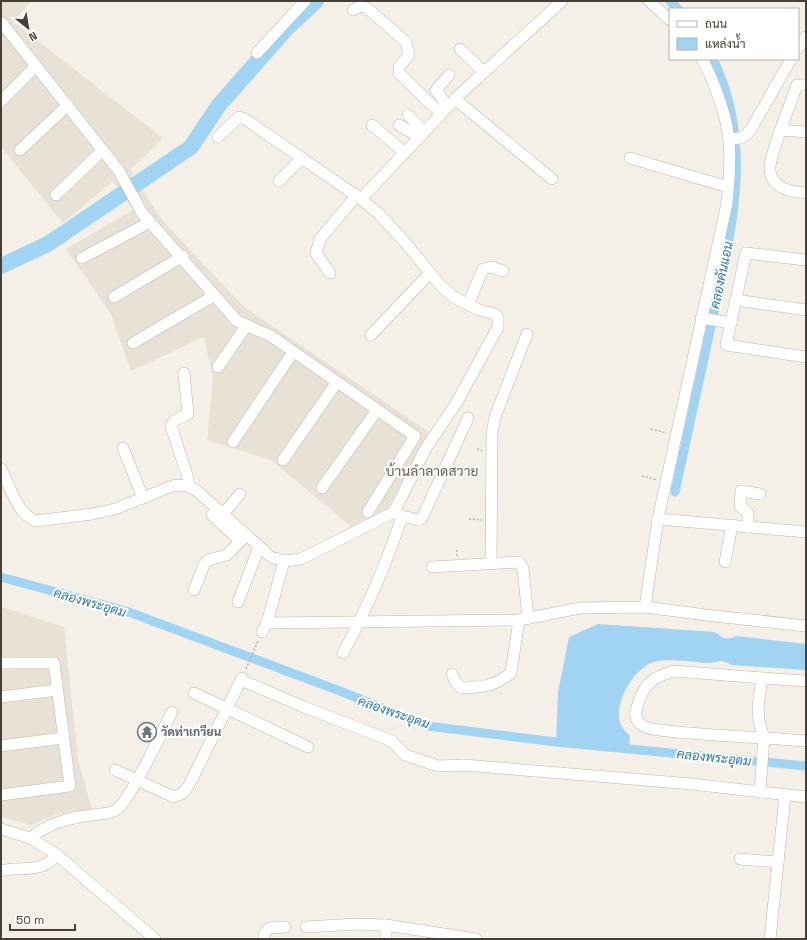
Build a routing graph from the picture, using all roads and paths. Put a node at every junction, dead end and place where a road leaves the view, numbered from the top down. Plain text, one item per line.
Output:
1 (305, 1) edge
2 (562, 1) edge
3 (649, 1) edge
4 (353, 10) dead end
5 (669, 19) edge
6 (2, 26) edge
7 (460, 49) dead end
8 (256, 53) dead end
9 (702, 60) edge
10 (790, 60) edge
11 (36, 66) junction
12 (484, 72) junction
13 (449, 75) dead end
14 (806, 86) edge
15 (1, 101) edge
16 (68, 105) junction
17 (448, 107) junction
18 (408, 115) dead end
19 (372, 125) dead end
20 (399, 125) dead end
21 (782, 130) junction
22 (806, 132) edge
23 (422, 134) junction
24 (218, 137) dead end
25 (736, 139) junction
26 (20, 150) dead end
27 (103, 150) junction
28 (405, 153) junction
29 (302, 158) junction
30 (630, 158) dead end
31 (552, 180) dead end
32 (279, 181) dead end
33 (728, 187) junction
34 (806, 193) edge
35 (56, 195) dead end
36 (359, 198) junction
37 (150, 222) junction
38 (183, 256) junction
39 (82, 258) dead end
40 (806, 260) edge
41 (503, 271) dead end
42 (330, 273) dead end
43 (430, 273) junction
44 (215, 295) junction
45 (114, 297) dead end
46 (736, 300) junction
47 (468, 304) junction
48 (806, 310) edge
49 (702, 318) junction
50 (730, 323) junction
51 (247, 325) junction
52 (527, 334) dead end
53 (371, 335) dead end
54 (133, 343) dead end
55 (293, 352) junction
56 (806, 357) edge
57 (218, 367) dead end
58 (184, 373) dead end
59 (337, 382) junction
60 (377, 410) junction
61 (468, 418) dead end
62 (651, 429) dead end
63 (676, 435) junction
64 (233, 442) dead end
65 (123, 448) dead end
66 (283, 460) dead end
67 (1, 469) edge
68 (642, 476) dead end
69 (666, 482) junction
70 (188, 486) junction
71 (322, 488) dead end
72 (240, 494) dead end
73 (760, 494) dead end
74 (143, 498) junction
75 (368, 512) dead end
76 (398, 514) junction
77 (217, 515) junction
78 (469, 519) dead end
79 (658, 519) junction
80 (490, 520) junction
81 (732, 525) junction
82 (748, 527) junction
83 (806, 532) edge
84 (243, 538) junction
85 (259, 547) junction
86 (284, 561) junction
87 (725, 562) dead end
88 (491, 564) junction
89 (432, 567) dead end
90 (194, 590) dead end
91 (238, 602) dead end
92 (645, 607) junction
93 (524, 619) junction
94 (360, 621) junction
95 (806, 626) edge
96 (265, 628) junction
97 (343, 653) dead end
98 (1, 662) edge
99 (452, 674) dead end
100 (762, 678) junction
101 (242, 679) junction
102 (806, 681) edge
103 (57, 690) junction
104 (194, 692) dead end
105 (1, 697) edge
106 (227, 708) junction
107 (172, 712) dead end
108 (63, 738) junction
109 (763, 740) junction
110 (806, 741) edge
111 (1, 746) edge
112 (308, 747) dead end
113 (115, 770) dead end
114 (137, 781) junction
115 (760, 788) junction
116 (1, 795) edge
117 (785, 796) junction
118 (806, 798) edge
119 (1, 829) edge
120 (30, 838) junction
121 (56, 854) junction
122 (740, 859) dead end
123 (778, 862) junction
124 (1, 872) edge
125 (386, 925) junction
126 (285, 927) dead end
127 (306, 927) dead end
128 (155, 939) edge
129 (264, 939) edge
130 (386, 939) edge
131 (476, 939) edge
132 (770, 939) edge

1 - 8 street
2 - 12 street
3 - 5 street
4 - 17 street
6 - 11 street
7 - 12 street
9 - 25 street
10 - 25 street
11 - 15 street
11 - 16 street
12 - 17 street
13 - 17 street
14 - 21 street
16 - 26 street
16 - 27 street
17 - 23 street
17 - 31 street
18 - 23 street
19 - 28 street
20 - 23 street
21 - 22 street
21 - 34 street
23 - 28 street
24 - 29 street
25 - 33 street
27 - 35 street
27 - 37 street
28 - 36 street
29 - 32 street
29 - 36 street
30 - 33 street
33 - 49 street
36 - 42 street
36 - 43 street
37 - 38 street
37 - 39 street
38 - 44 street
38 - 45 street
40 - 46 street
41 - 47 street
43 - 47 street
43 - 53 street
44 - 51 street
44 - 54 street
46 - 48 street
46 - 50 street
47 - 76 street
49 - 50 street
49 - 63 street
50 - 56 street
51 - 55 street
51 - 57 street
52 - 80 street
55 - 59 street
55 - 64 street
58 - 70 street
59 - 60 street
59 - 66 street
60 - 71 street
60 - 75 street
61 - 76 street
62 - 63 path
63 - 69 street
65 - 74 street
67 - 74 street
68 - 69 path
69 - 79 street
70 - 74 street
70 - 77 street
72 - 77 street
73 - 82 street
76 - 86 street
76 - 94 street
77 - 84 street
78 - 80 path
79 - 81 street
79 - 92 street
80 - 88 street
81 - 82 street
81 - 87 street
82 - 83 street
84 - 85 street
84 - 90 street
85 - 86 street
85 - 91 street
86 - 96 street
88 - 89 street
88 - 93 street
92 - 93 street
92 - 95 street
93 - 94 street
93 - 99 street
94 - 96 street
94 - 97 street
96 - 101 path
98 - 103 street
100 - 102 street
100 - 109 street
100 - 109 street
101 - 106 street
101 - 115 street
103 - 105 street
103 - 108 street
104 - 106 street
106 - 112 street
106 - 114 street
107 - 114 street
108 - 111 street
108 - 116 street
109 - 110 street
109 - 115 street
113 - 114 street
114 - 120 street
115 - 117 street
117 - 118 street
117 - 123 street
119 - 120 street
120 - 121 street
121 - 124 street
121 - 128 street
122 - 123 street
123 - 132 street
125 - 127 street
125 - 130 street
125 - 131 street
126 - 129 street

